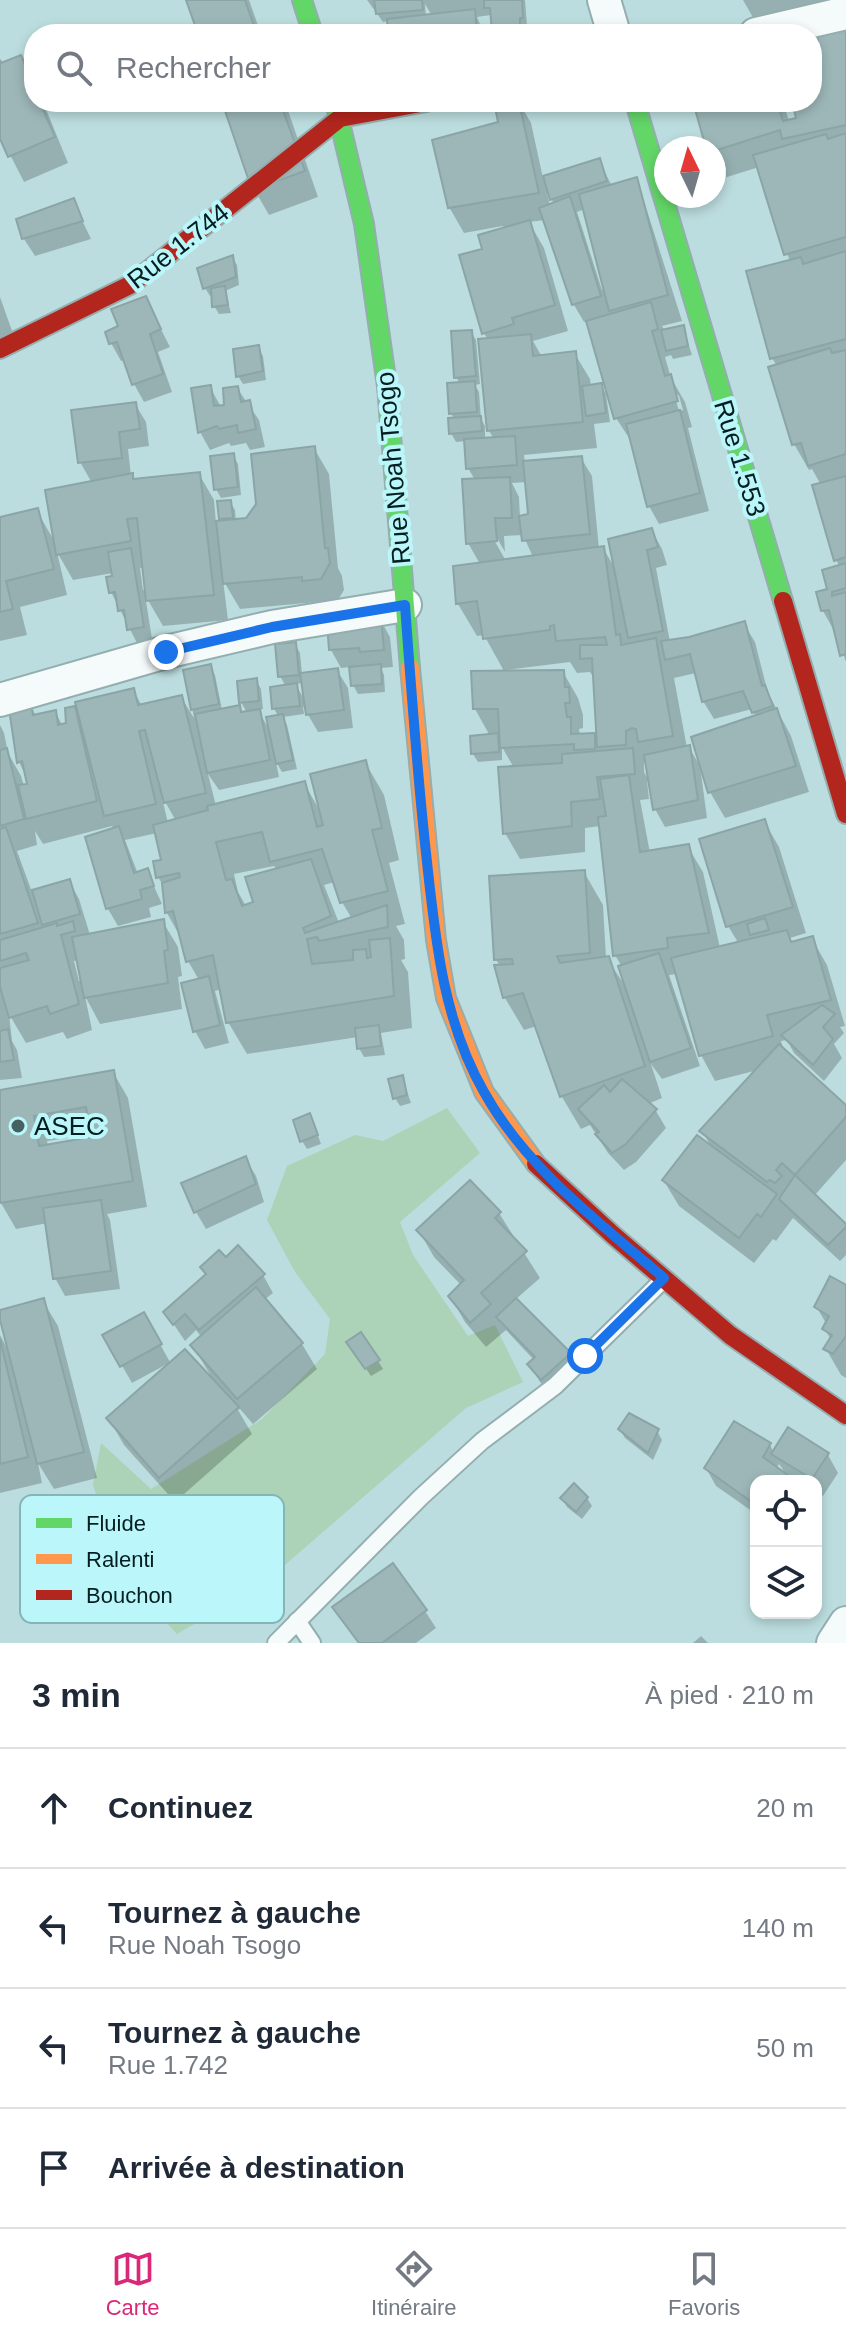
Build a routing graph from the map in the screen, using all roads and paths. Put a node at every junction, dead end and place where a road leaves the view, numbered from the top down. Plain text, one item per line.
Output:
1 (302, 0) edge
2 (604, 0) edge
3 (846, 13) edge
4 (310, 24) edge
5 (611, 24) edge
6 (799, 24) edge
7 (335, 112) edge
8 (337, 112) edge
9 (638, 112) edge
10 (0, 349) edge
11 (405, 605) junction
12 (0, 700) edge
13 (846, 814) edge
14 (664, 1278) junction
15 (846, 1415) edge
16 (297, 1621) junction
17 (846, 1623) edge
18 (276, 1643) edge
19 (312, 1643) edge
20 (833, 1643) edge

1 - 4 main road
2 - 5 street
3 - 6 street
7 - 10 main road, Rue 1.744
8 - 11 main road, Rue Noah Tsogo
9 - 13 main road, Rue 1.553
11 - 12 street
11 - 14 main road, Rue Noah Tsogo
14 - 15 main road, Rue Noah Tsogo
14 - 16 lane
16 - 18 lane
16 - 19 lane
17 - 20 street

